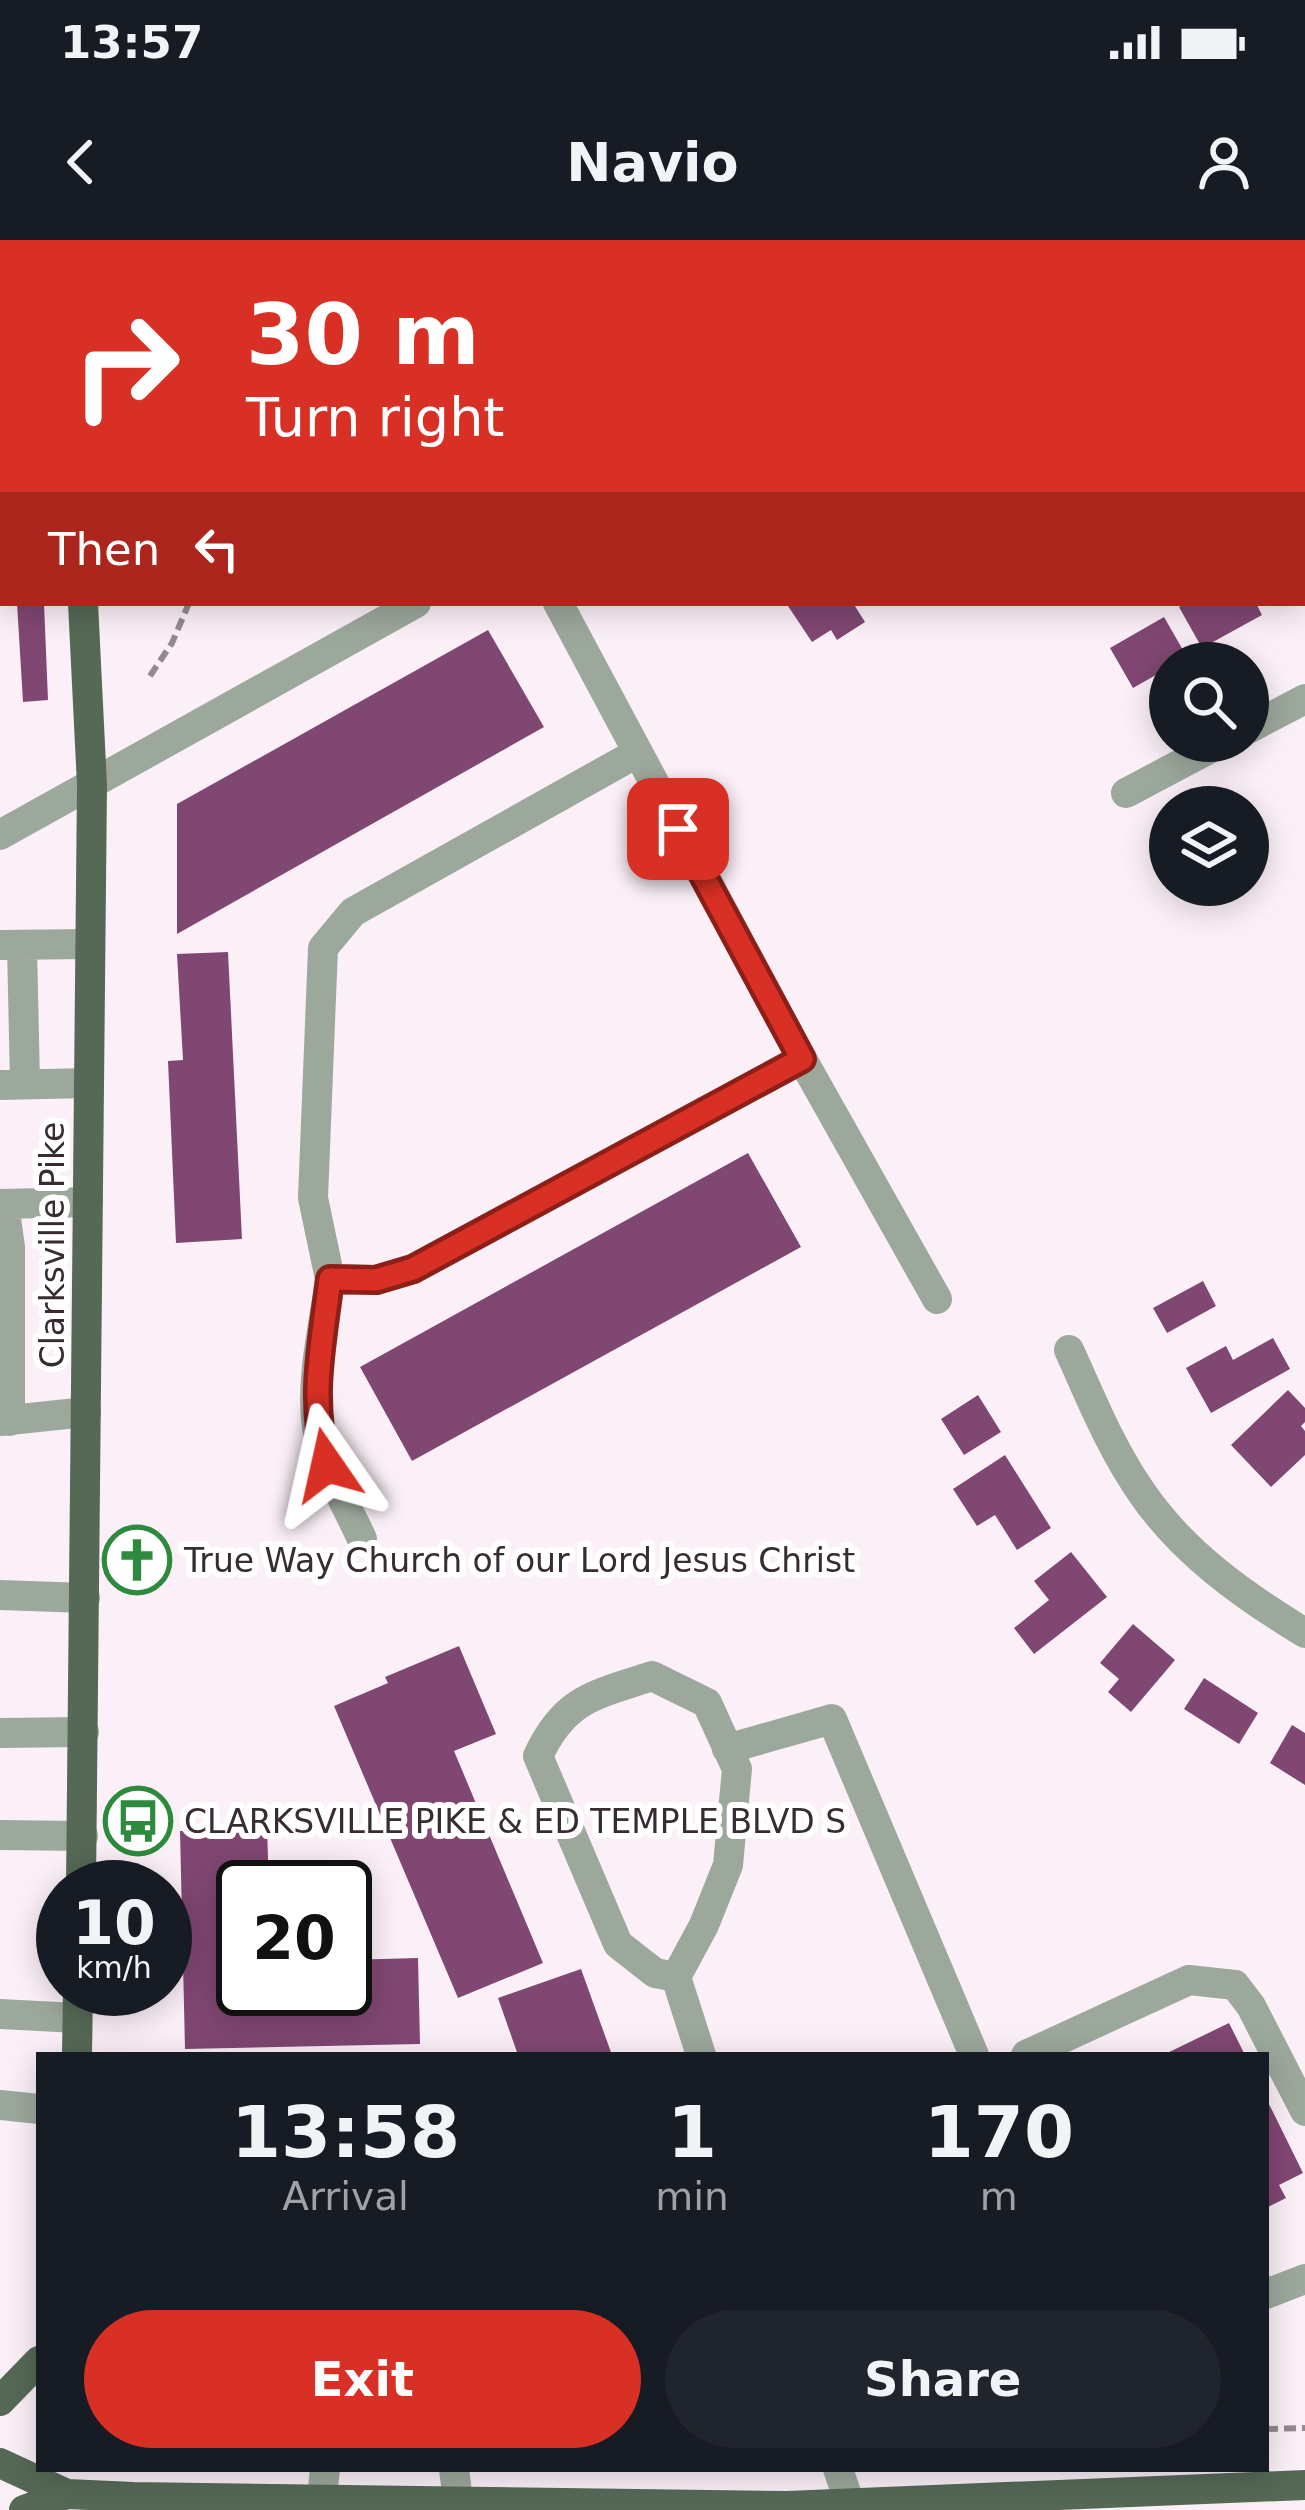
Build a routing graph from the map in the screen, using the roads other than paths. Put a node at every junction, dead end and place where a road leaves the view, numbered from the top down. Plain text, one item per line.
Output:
1 (83, 606) edge
2 (411, 606) edge
3 (561, 606) edge
4 (1305, 698) edge
5 (1269, 717) edge
6 (637, 753) junction
7 (1184, 762) edge
8 (92, 785) junction
9 (1126, 793) dead end
10 (0, 835) edge
11 (91, 944) junction
12 (11, 945) edge
13 (802, 1059) junction
14 (89, 1083) junction
15 (12, 1084) edge
16 (88, 1202) junction
17 (2, 1204) edge
18 (330, 1279) junction
19 (937, 1299) dead end
20 (1069, 1350) dead end
21 (86, 1412) junction
22 (5, 1421) edge
23 (362, 1539) dead end
24 (0, 1595) edge
25 (85, 1598) junction
26 (1305, 1634) edge
27 (84, 1732) junction
28 (0, 1733) edge
29 (727, 1749) junction
30 (0, 1834) edge
31 (83, 1836) junction
32 (82, 1860) edge
33 (676, 1977) junction
34 (36, 2009) edge
35 (0, 2014) edge
36 (77, 2016) edge
37 (77, 2052) edge
38 (700, 2052) edge
39 (973, 2052) edge
40 (1033, 2052) edge
41 (0, 2105) edge
42 (36, 2109) edge
43 (1305, 2111) edge
44 (1305, 2278) edge
45 (1269, 2293) edge
46 (36, 2364) edge
47 (0, 2401) edge
48 (0, 2464) edge
49 (839, 2472) edge
50 (1305, 2486) edge
51 (67, 2491) edge
52 (309, 2493) edge
53 (448, 2495) edge
54 (850, 2504) junction
55 (523, 2506) edge
56 (578, 2506) edge
57 (787, 2508) edge
58 (24, 2510) edge

1 - 8 main road, Clarksville Pike
2 - 8 street
3 - 6 street
4 - 5 street
6 - 13 street
6 - 18 street
7 - 9 street
8 - 10 street
8 - 11 main road, Clarksville Pike
11 - 12 street
11 - 14 main road, Clarksville Pike
12 - 15 street
13 - 18 street
13 - 19 street
14 - 15 street
14 - 16 main road, Clarksville Pike
16 - 17 street
16 - 21 main road, Clarksville Pike
17 - 22 street
18 - 23 street
20 - 26 street
21 - 22 street
21 - 25 main road, Clarksville Pike
24 - 25 street
25 - 27 main road, Clarksville Pike
27 - 28 street
27 - 31 main road, Clarksville Pike
29 - 33 street
29 - 33 street
29 - 39 street
30 - 31 street
31 - 32 main road, Clarksville Pike
33 - 38 street
34 - 35 street
36 - 37 main road
40 - 43 street
41 - 42 street
44 - 45 street
46 - 47 main road
48 - 51 main road
49 - 54 street
50 - 54 main road
51 - 52 main road
51 - 58 main road
52 - 53 main road
53 - 55 main road
54 - 57 main road
55 - 56 main road
56 - 57 main road

